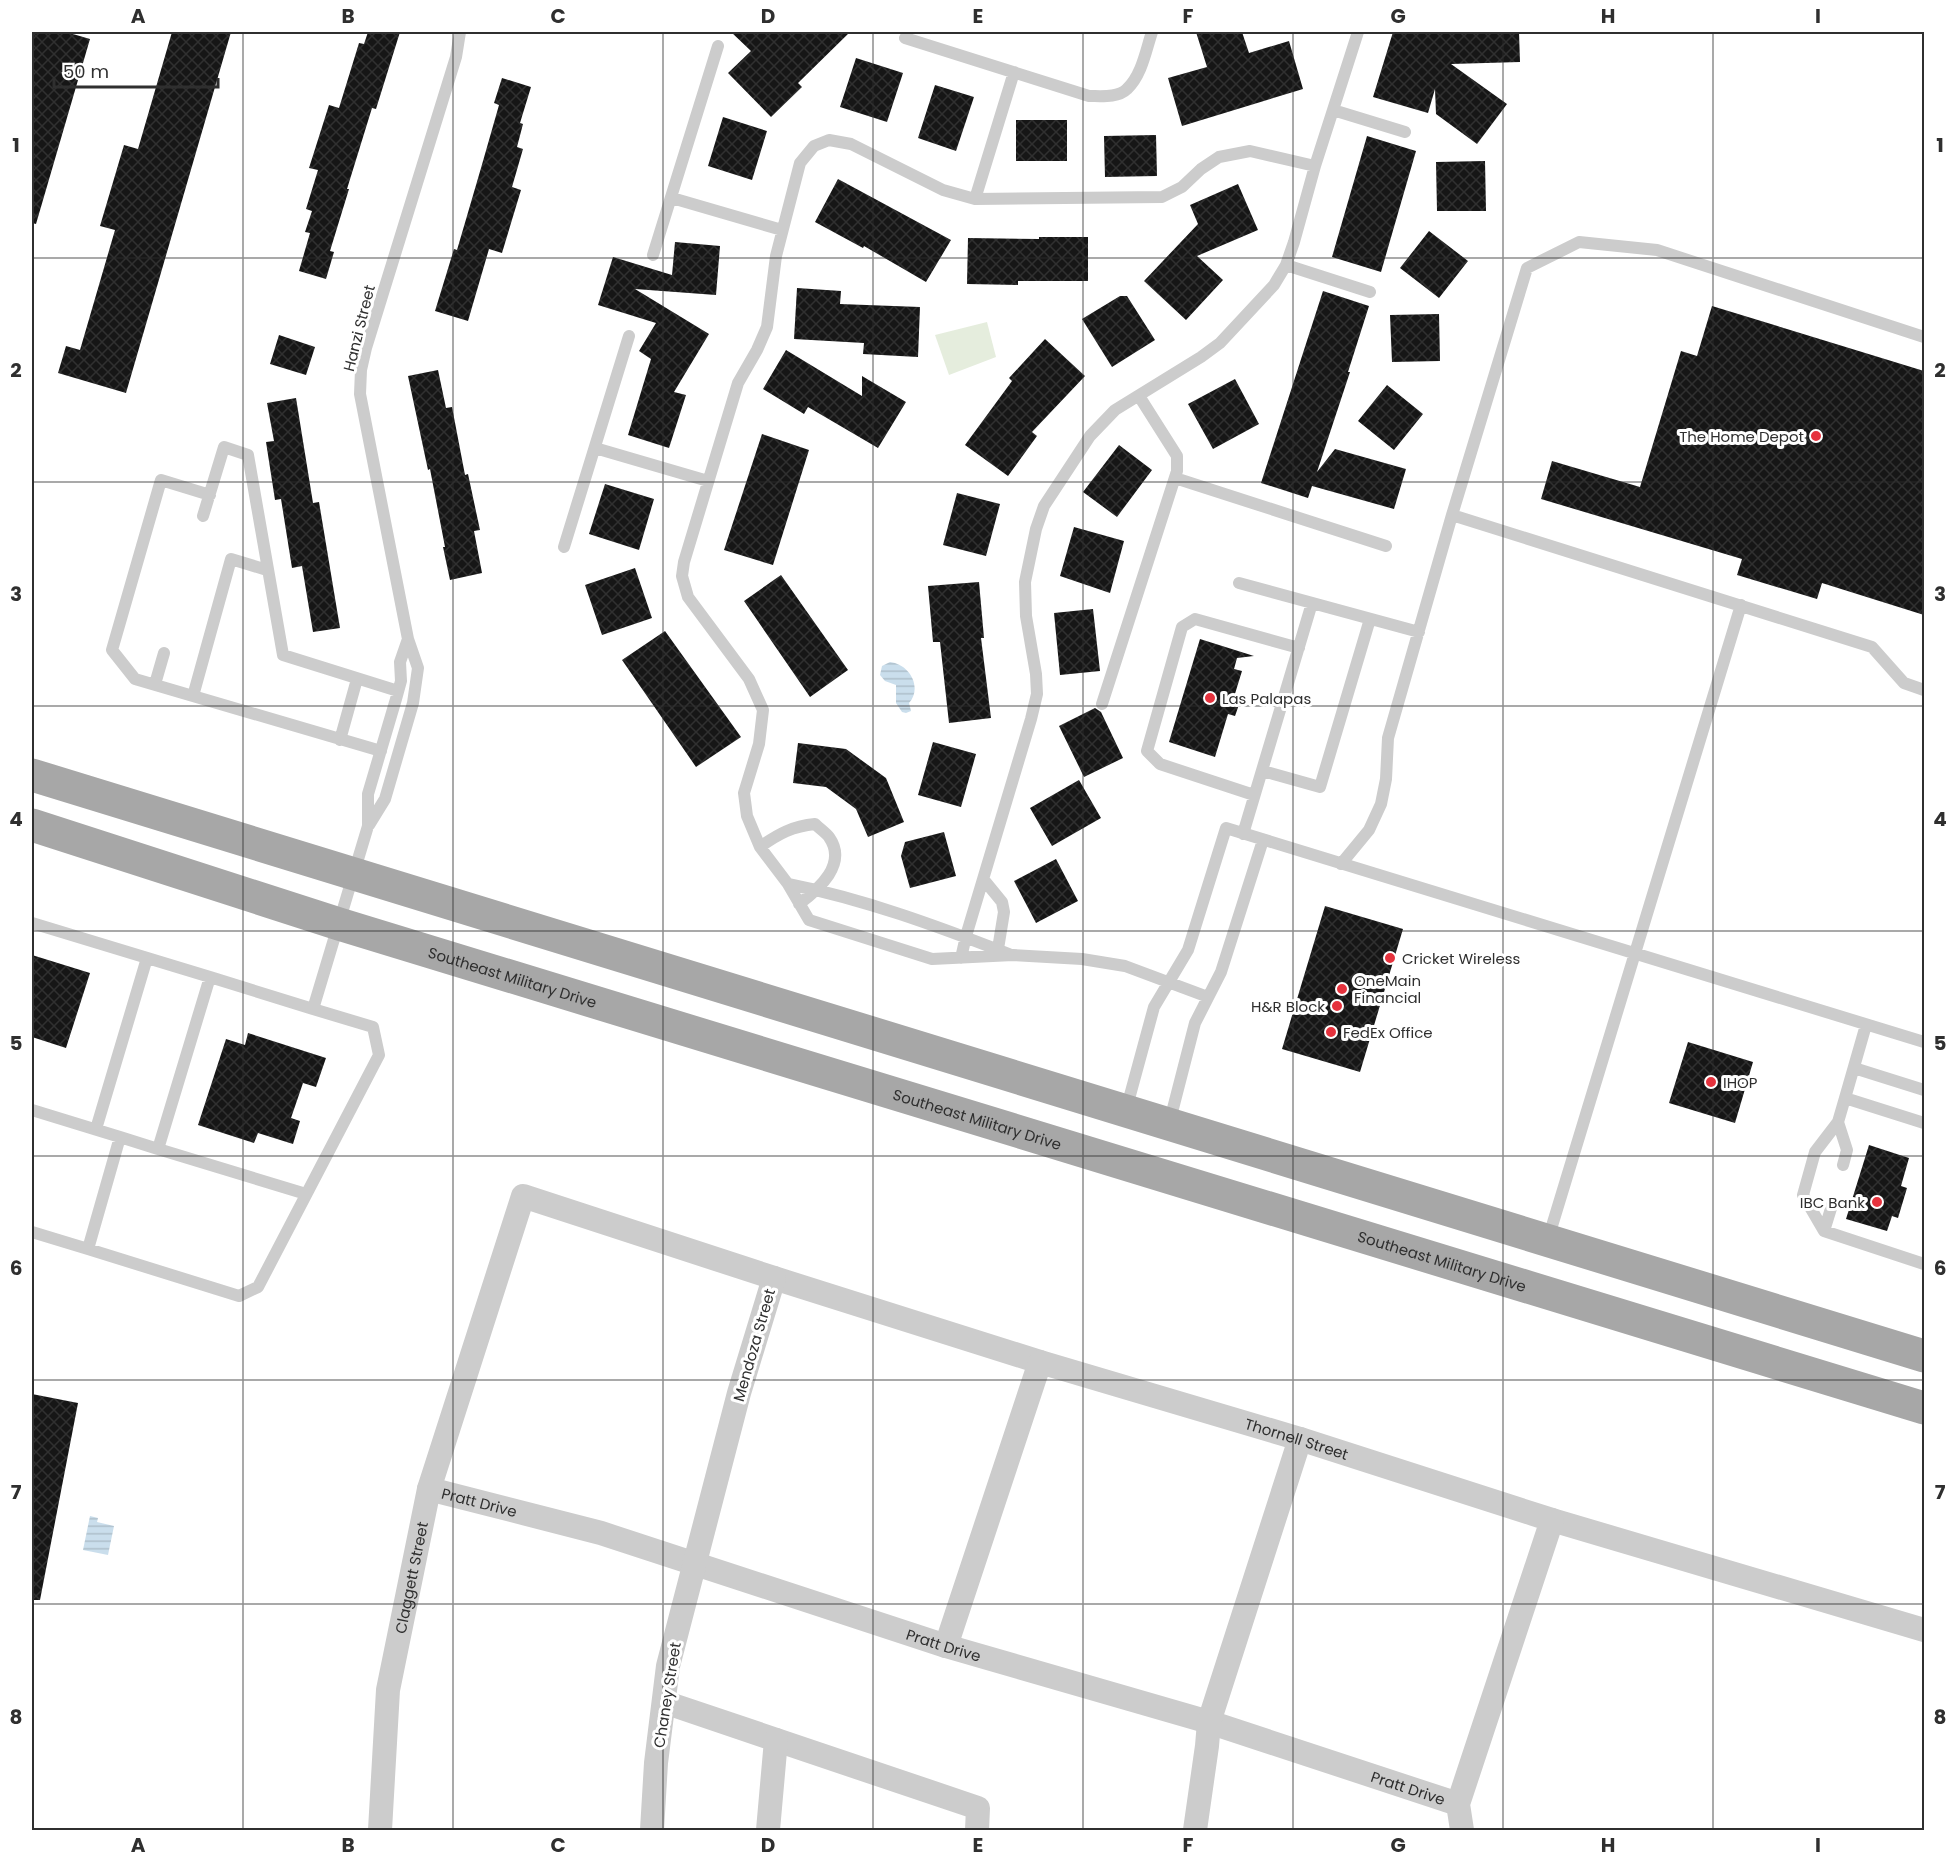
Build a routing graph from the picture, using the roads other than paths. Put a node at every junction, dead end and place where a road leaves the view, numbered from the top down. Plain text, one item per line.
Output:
1 (460, 32) edge
2 (1152, 32) edge
3 (1358, 32) edge
4 (905, 38) dead end
5 (718, 46) dead end
6 (1014, 72) junction
7 (1333, 110) junction
8 (1405, 132) dead end
9 (1316, 166) junction
10 (672, 198) junction
11 (975, 199) junction
12 (782, 230) junction
13 (653, 255) dead end
14 (1286, 265) junction
15 (1370, 292) dead end
16 (629, 336) dead end
17 (1924, 337) edge
18 (1139, 396) junction
19 (595, 448) junction
20 (1175, 478) junction
21 (708, 481) junction
22 (210, 495) junction
23 (1452, 515) junction
24 (203, 516) dead end
25 (1386, 546) dead end
26 (564, 547) dead end
27 (267, 570) junction
28 (1239, 583) dead end
29 (1312, 603) junction
30 (1741, 605) junction
31 (1370, 619) junction
32 (1419, 632) junction
33 (408, 639) junction
34 (1299, 648) junction
35 (164, 653) dead end
36 (357, 679) junction
37 (155, 684) junction
38 (1924, 690) edge
39 (398, 691) junction
40 (193, 696) junction
41 (1102, 704) dead end
42 (340, 740) junction
43 (381, 751) junction
44 (1263, 771) junction
45 (32, 775) edge
46 (1254, 795) junction
47 (32, 825) edge
48 (368, 826) junction
49 (1243, 834) junction
50 (1263, 840) junction
51 (760, 847) junction
52 (1341, 864) junction
53 (354, 874) junction
54 (984, 880) junction
55 (788, 884) junction
56 (818, 890) junction
57 (799, 904) junction
58 (32, 923) edge
59 (339, 924) junction
60 (966, 936) junction
61 (998, 953) junction
62 (1636, 954) junction
63 (147, 958) junction
64 (961, 958) junction
65 (210, 978) junction
66 (1168, 983) junction
67 (1208, 997) junction
68 (313, 1009) junction
69 (1866, 1024) junction
70 (1924, 1042) edge
71 (1854, 1068) junction
72 (1924, 1090) edge
73 (1845, 1098) junction
74 (32, 1110) edge
75 (1126, 1111) junction
76 (1838, 1122) junction
77 (1924, 1123) edge
78 (1169, 1125) junction
79 (96, 1129) junction
80 (120, 1137) junction
81 (158, 1149) junction
82 (1111, 1160) junction
83 (1844, 1165) dead end
84 (1155, 1173) junction
85 (306, 1194) junction
86 (523, 1196) joint
87 (1833, 1202) dead end
88 (32, 1232) edge
89 (1824, 1232) junction
90 (1548, 1241) junction
91 (88, 1249) junction
92 (1924, 1264) edge
93 (774, 1278) junction
94 (1924, 1356) edge
95 (1040, 1362) junction
96 (1924, 1408) edge
97 (1300, 1439) junction
98 (429, 1489) junction
99 (1552, 1520) junction
100 (695, 1562) junction
101 (1924, 1630) edge
102 (946, 1646) junction
103 (664, 1702) junction
104 (1209, 1722) junction
105 (776, 1740) junction
106 (1458, 1804) junction
107 (380, 1830) edge
108 (652, 1830) edge
109 (768, 1830) edge
110 (977, 1830) edge
111 (1195, 1830) edge
112 (1462, 1830) edge

1 - 33 lane, Hanzi Street
2 - 6 lane
3 - 7 lane
4 - 6 lane
5 - 10 lane
6 - 11 lane
7 - 8 lane
7 - 9 lane
9 - 11 lane
9 - 14 lane
10 - 12 lane
10 - 13 lane
11 - 12 lane
12 - 21 lane
14 - 15 lane
14 - 18 lane
16 - 19 lane
17 - 23 lane
18 - 20 lane
18 - 54 lane
19 - 21 lane
19 - 26 lane
20 - 25 lane
20 - 41 lane
21 - 51 lane
22 - 24 lane
22 - 27 lane
22 - 37 lane
23 - 30 lane
23 - 32 lane
27 - 36 lane
27 - 40 lane
28 - 29 lane
29 - 31 lane
29 - 34 lane
30 - 38 lane
30 - 62 lane
31 - 32 lane
31 - 44 lane
32 - 52 lane
33 - 39 lane, Hanzi Street
33 - 48 lane, Hanzi Street
34 - 44 lane
34 - 46 lane
35 - 37 lane
36 - 39 lane
36 - 42 lane
37 - 40 lane
39 - 43 lane, Hanzi Street
40 - 42 lane
42 - 43 lane
43 - 48 lane, Hanzi Street
44 - 46 lane
45 - 53 main road
46 - 49 lane
47 - 59 main road, Southeast Military Drive
48 - 53 lane, Hanzi Street
49 - 50 lane
49 - 66 lane
50 - 52 lane
50 - 67 lane
51 - 55 lane
51 - 56 lane
52 - 62 lane
53 - 59 lane, Hanzi Street
53 - 75 main road
54 - 60 lane
54 - 61 lane
55 - 56 lane
55 - 57 lane
56 - 57 lane
56 - 60 lane
57 - 64 lane
58 - 63 lane
59 - 68 lane, Hanzi Street
59 - 82 main road, Southeast Military Drive
60 - 61 lane
60 - 64 lane
61 - 64 lane
61 - 66 lane
62 - 69 lane
62 - 90 lane
63 - 65 lane
63 - 79 lane
65 - 68 lane
65 - 81 lane
66 - 67 lane
66 - 75 lane
67 - 78 lane
68 - 85 lane
69 - 70 lane
69 - 71 lane
71 - 72 lane
71 - 73 lane
73 - 76 lane
73 - 77 lane
74 - 79 lane
75 - 78 main road
75 - 82 main road
76 - 83 lane
76 - 89 lane
78 - 84 main road
78 - 90 main road
79 - 80 lane
80 - 81 lane
80 - 91 lane
81 - 85 lane
82 - 84 main road, Southeast Military Drive
84 - 96 main road, Southeast Military Drive
85 - 91 lane
86 - 93 street, Mendoza Street
86 - 98 street, Claggett Street
87 - 89 lane
88 - 91 lane
89 - 92 lane
90 - 94 main road
93 - 95 street, Thornell Street
93 - 100 street, Mendoza Street
95 - 97 street, Thornell Street
95 - 102 street
97 - 99 street, Thornell Street
97 - 104 street
98 - 100 street, Pratt Drive
98 - 107 street, Claggett Street
99 - 101 street, Thornell Street
99 - 106 street
100 - 102 street, Pratt Drive
100 - 103 street, Chaney Street
102 - 104 street, Pratt Drive
103 - 105 street
103 - 108 street, Chaney Street
104 - 106 street, Pratt Drive
104 - 111 street
105 - 109 street
105 - 110 street
106 - 112 street

